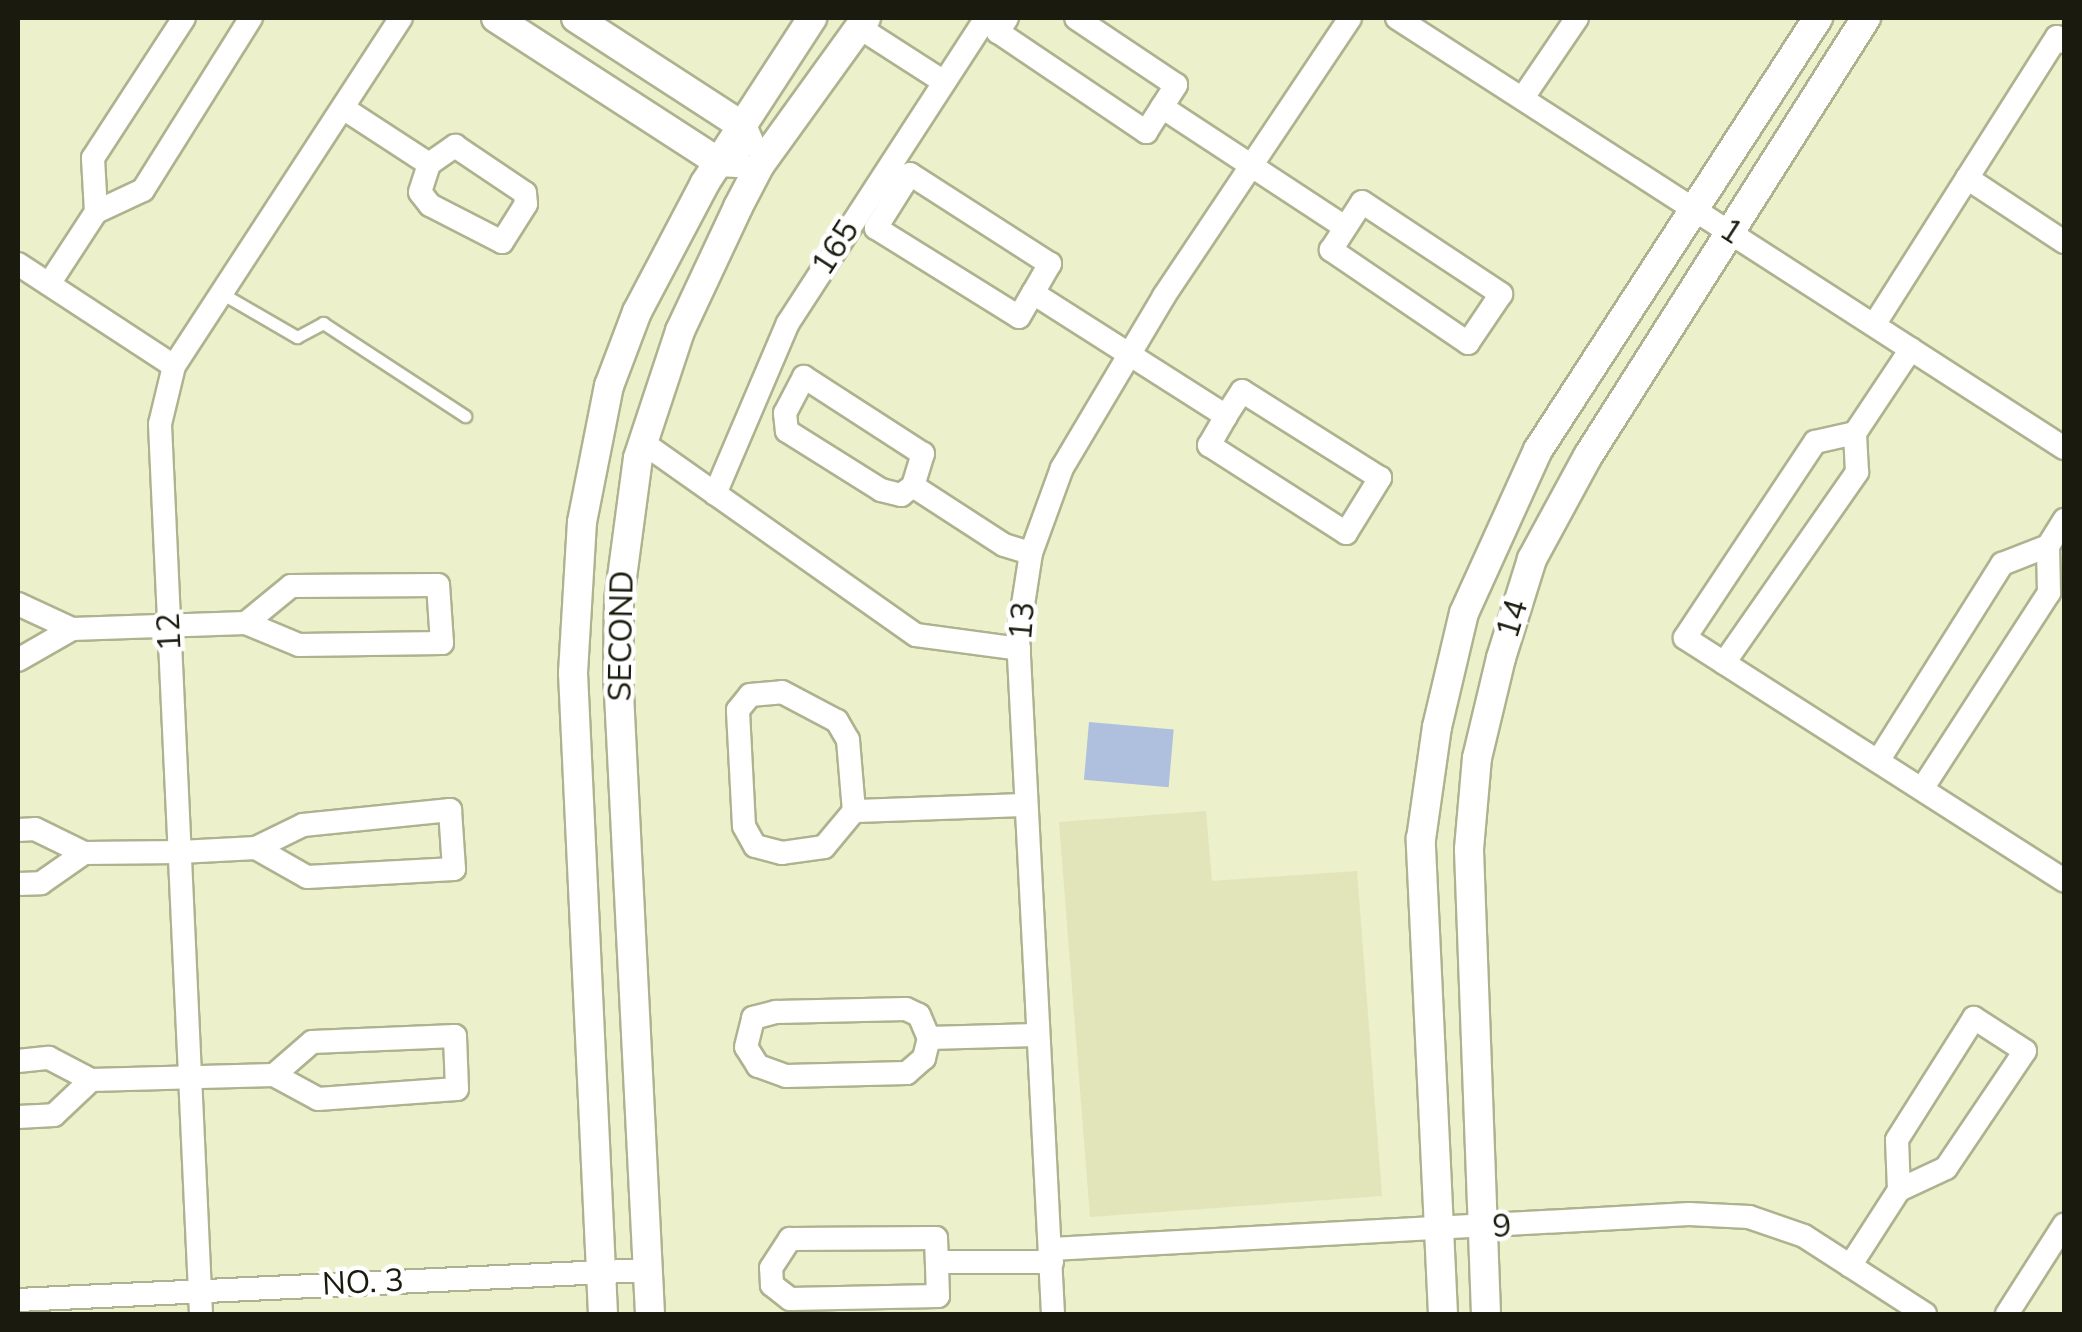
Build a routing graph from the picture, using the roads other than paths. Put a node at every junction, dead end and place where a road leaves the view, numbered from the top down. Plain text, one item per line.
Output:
1 (184, 18) edge
2 (251, 18) edge
3 (401, 18) edge
4 (496, 18) edge
5 (576, 18) edge
6 (812, 18) edge
7 (986, 18) edge
8 (1007, 18) edge
9 (1076, 18) edge
10 (1350, 18) edge
11 (1397, 18) edge
12 (1578, 18) edge
13 (1818, 18) edge
14 (1866, 18) edge
15 (863, 22) edge
16 (2064, 42) edge
17 (944, 82) junction
18 (1524, 96) junction
19 (1162, 107) junction
20 (342, 108) junction
21 (742, 126) junction
22 (718, 162) junction
23 (429, 164) junction
24 (760, 165) junction
25 (1251, 166) junction
26 (1967, 178) junction
27 (1694, 209) junction
28 (96, 212) junction
29 (1345, 227) junction
30 (1730, 232) junction
31 (2064, 242) edge
32 (18, 264) edge
33 (49, 284) junction
34 (221, 293) junction
35 (1033, 293) junction
36 (1874, 325) junction
37 (1911, 349) junction
38 (1129, 355) junction
39 (174, 366) junction
40 (465, 416) dead end
41 (1226, 416) junction
42 (1855, 433) junction
43 (642, 442) junction
44 (2064, 448) edge
45 (913, 486) junction
46 (715, 494) junction
47 (2064, 520) edge
48 (2048, 546) junction
49 (1031, 553) junction
50 (18, 604) edge
51 (246, 624) junction
52 (170, 626) junction
53 (72, 629) junction
54 (1019, 649) junction
55 (18, 660) edge
56 (1724, 663) junction
57 (1878, 761) junction
58 (1922, 789) junction
59 (1026, 806) junction
60 (854, 812) junction
61 (18, 830) edge
62 (256, 848) junction
63 (180, 852) junction
64 (84, 853) junction
65 (2064, 880) edge
66 (18, 884) edge
67 (1036, 1035) junction
68 (928, 1038) junction
69 (18, 1060) edge
70 (274, 1076) junction
71 (190, 1078) junction
72 (92, 1080) junction
73 (18, 1117) edge
74 (1899, 1190) junction
75 (2064, 1225) edge
76 (1439, 1229) junction
77 (1482, 1229) junction
78 (1052, 1256) junction
79 (938, 1262) junction
80 (1850, 1266) junction
81 (648, 1270) junction
82 (602, 1272) junction
83 (18, 1300) edge
84 (200, 1303) edge
85 (603, 1314) edge
86 (650, 1314) edge
87 (1054, 1314) edge
88 (1443, 1314) edge
89 (1486, 1314) edge
90 (1926, 1314) edge
91 (2008, 1314) edge

1 - 28 street
2 - 28 street
3 - 20 street, 12
4 - 22 street
5 - 21 street
6 - 21 street, SECOND
7 - 17 street, 165
8 - 19 street
9 - 19 street
10 - 25 street, 13
11 - 18 street, 1
12 - 18 street
13 - 27 street, 14
14 - 30 street, 14
15 - 17 street
15 - 24 street, SECOND
16 - 26 street
17 - 46 street, 165
18 - 27 street, 1
19 - 25 street
20 - 23 street
20 - 34 street, 12
21 - 22 street, SECOND
21 - 24 street
22 - 24 street
22 - 82 street, SECOND
23 - 23 street
24 - 43 street, SECOND
25 - 29 street
25 - 38 street, 13
26 - 31 street
26 - 36 street
27 - 30 street, 1
27 - 76 street, 14
28 - 33 street
29 - 29 street
30 - 36 street, 1
30 - 77 street, 14
32 - 33 street
33 - 39 street
34 - 39 street, 12
34 - 40 lane
35 - 35 street
35 - 38 street
36 - 37 street, 1
37 - 42 street
37 - 44 street, 1
38 - 41 street
38 - 49 street, 13
39 - 52 street, 12
41 - 41 street
42 - 56 street
42 - 56 street
43 - 46 street
43 - 81 street, SECOND
45 - 45 street
45 - 49 street
46 - 54 street
47 - 48 street
48 - 57 street
48 - 58 street
49 - 54 street, 13
50 - 53 street
51 - 51 street
51 - 52 street
52 - 53 street
52 - 63 street, 12
53 - 55 street
54 - 59 street, 13
56 - 57 street
57 - 58 street
58 - 65 street
59 - 60 street
59 - 67 street, 13
60 - 60 street
61 - 64 street
62 - 62 street
62 - 63 street
63 - 64 street
63 - 71 street, 12
64 - 66 street
67 - 68 street
67 - 78 street, 13
68 - 68 street
69 - 72 street
70 - 70 street
70 - 71 street
71 - 72 street
71 - 84 street, 12
72 - 73 street
74 - 74 street
74 - 80 street
75 - 91 street
76 - 77 street, 9
76 - 78 street, 9
76 - 88 street, 14
77 - 80 street, 9
77 - 89 street, 14
78 - 79 street, 9
78 - 87 street, 13
79 - 79 street
80 - 90 street, 9
81 - 82 street, NO. 3
81 - 86 street, SECOND
82 - 84 street, NO. 3
82 - 85 street, SECOND
83 - 84 street, NO. 3

